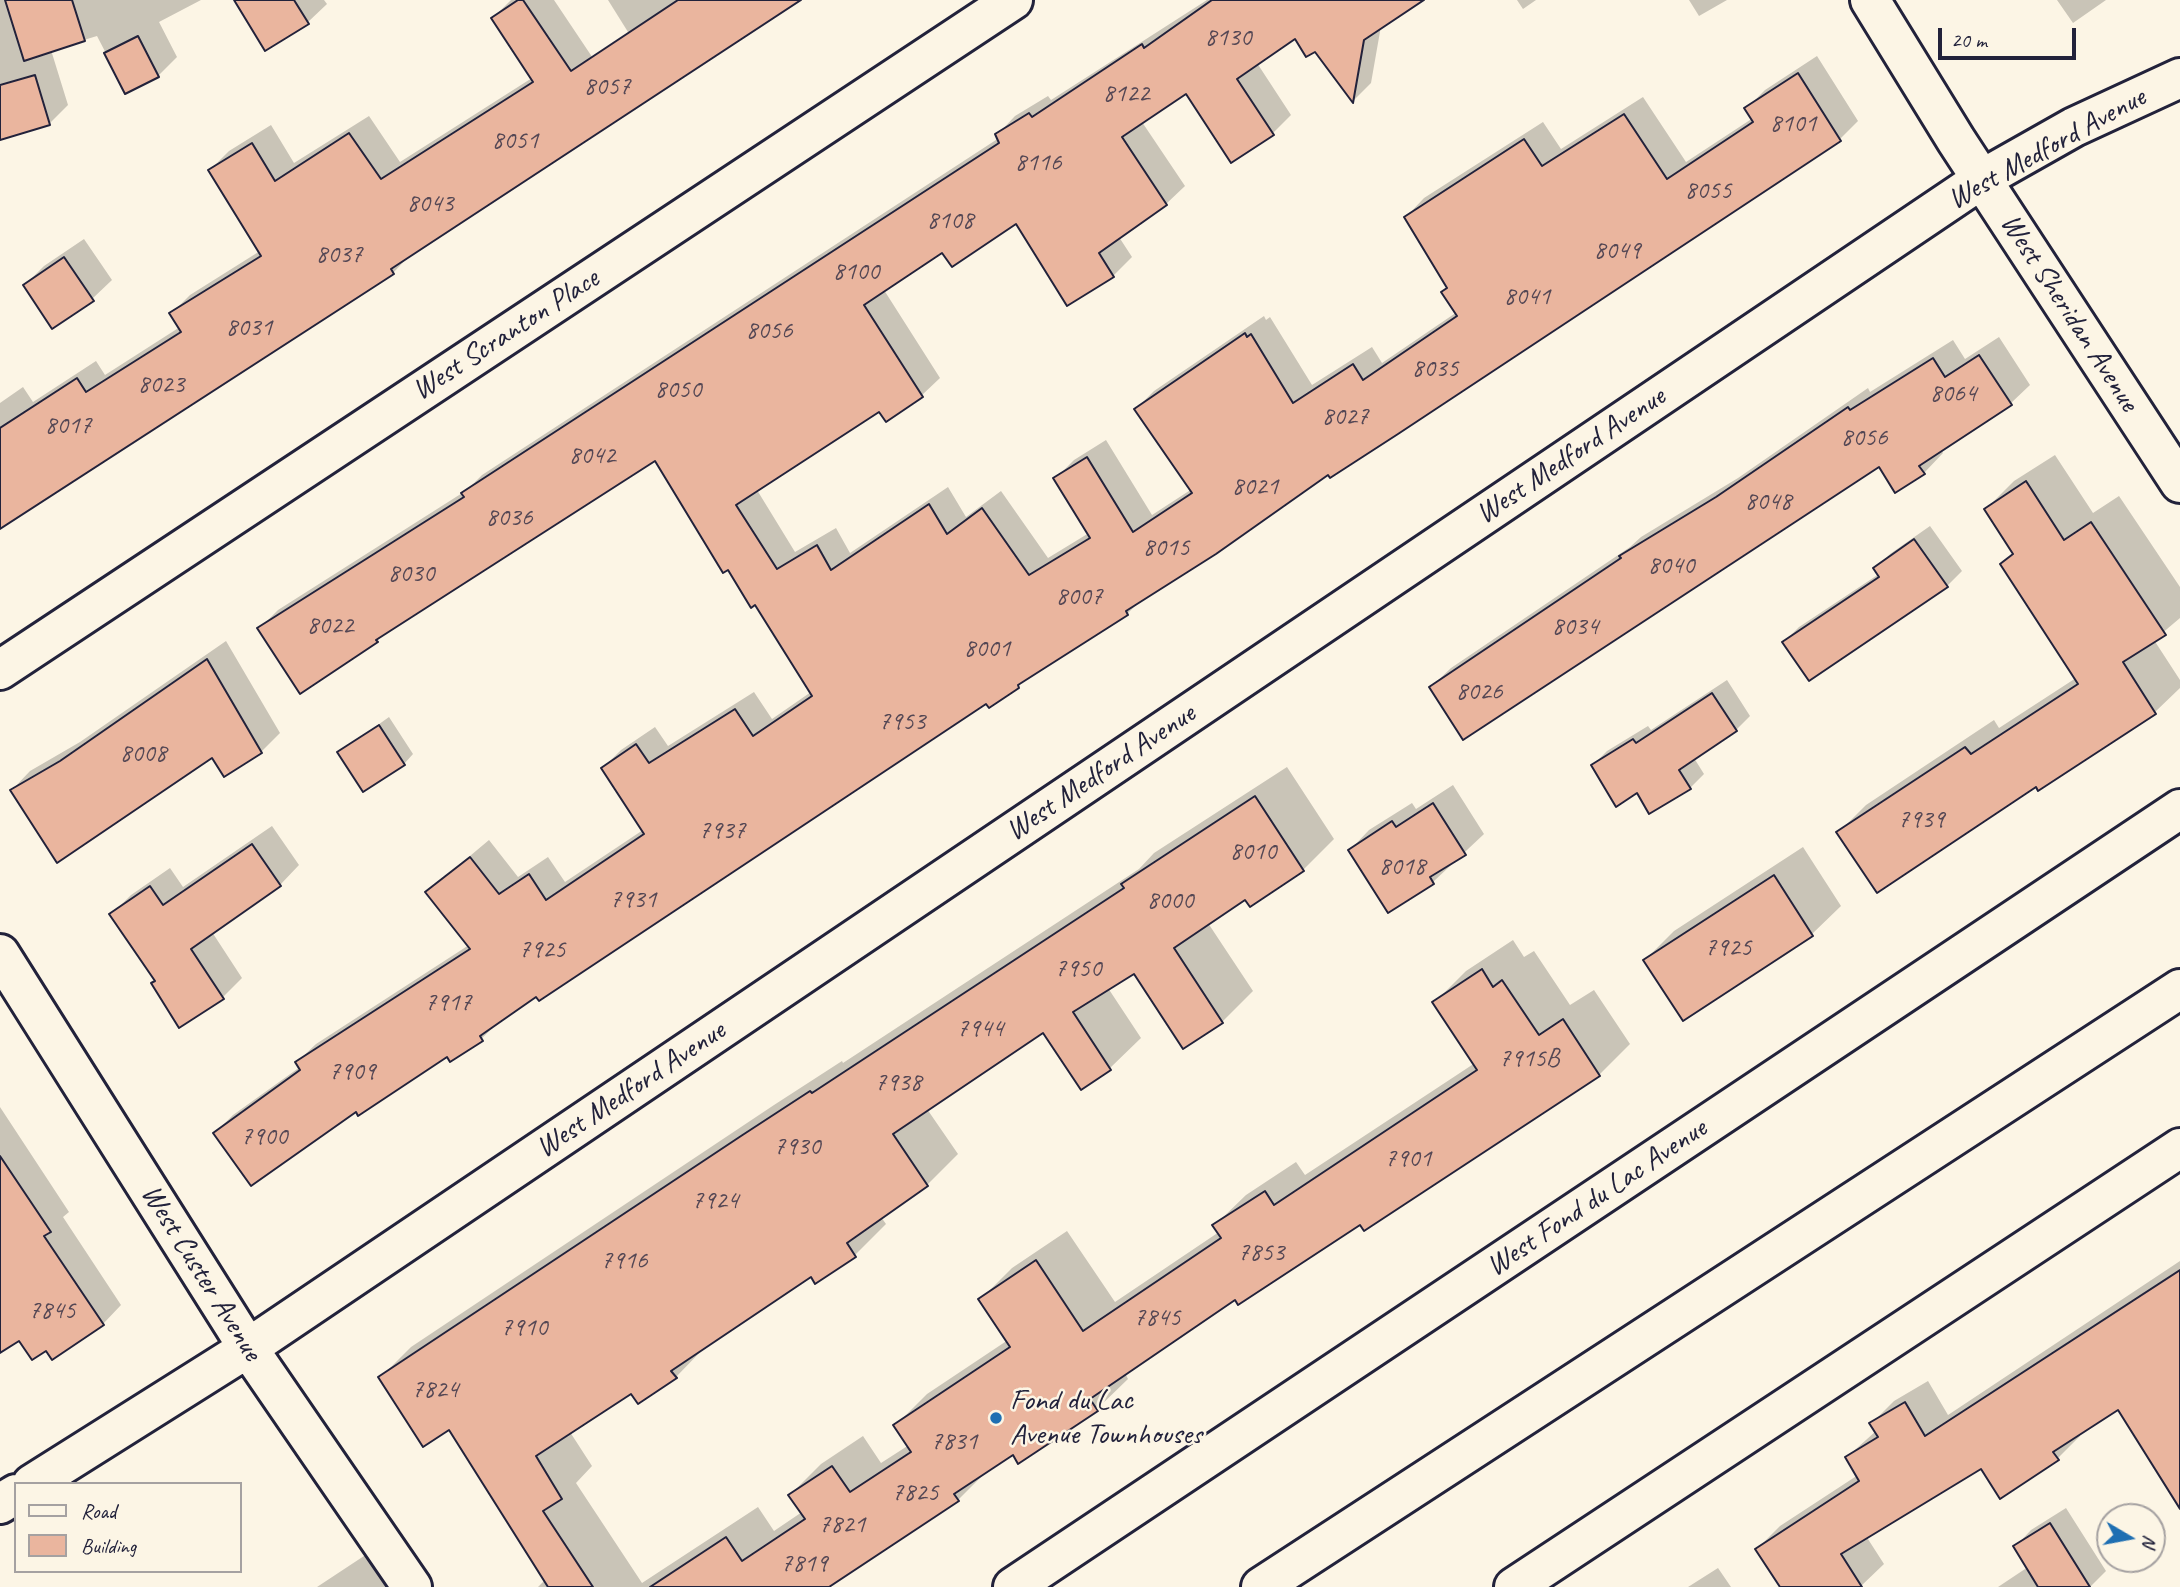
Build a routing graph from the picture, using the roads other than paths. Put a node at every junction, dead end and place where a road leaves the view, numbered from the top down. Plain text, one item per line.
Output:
1 (1013, 0) edge
2 (1870, 0) edge
3 (2180, 78) edge
4 (1982, 179) junction
5 (2180, 483) edge
6 (0, 670) edge
7 (2180, 809) edge
8 (0, 954) edge
9 (2180, 989) edge
10 (2180, 1148) edge
11 (248, 1348) junction
12 (35, 1482) edge
13 (412, 1587) edge
14 (1013, 1587) edge
15 (1261, 1587) edge
16 (1514, 1587) edge

1 - 6 street, West Scranton Place
2 - 4 street, West Sheridan Avenue
3 - 4 street, West Medford Avenue
4 - 5 street, West Sheridan Avenue
4 - 11 street, West Medford Avenue
7 - 14 street, West Fond du Lac Avenue
8 - 11 street, West Custer Avenue
9 - 15 street
10 - 16 street
11 - 12 street, West Medford Avenue
11 - 13 street, West Custer Avenue

